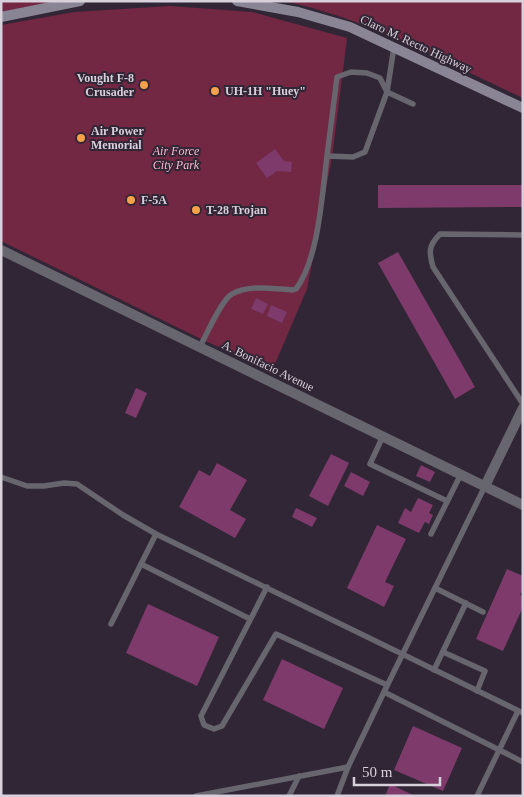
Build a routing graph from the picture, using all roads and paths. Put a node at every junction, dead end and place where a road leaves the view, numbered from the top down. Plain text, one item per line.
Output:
1 (80, 1) edge
2 (237, 1) edge
3 (1, 17) edge
4 (394, 47) junction
5 (387, 92) junction
6 (413, 104) dead end
7 (523, 108) edge
8 (327, 156) junction
9 (523, 235) edge
10 (1, 250) edge
11 (200, 347) junction
12 (523, 406) edge
13 (383, 436) junction
14 (1, 470) edge
15 (460, 474) junction
16 (1, 477) edge
17 (8, 480) junction
18 (485, 486) junction
19 (447, 501) junction
20 (523, 505) edge
21 (156, 534) junction
22 (431, 534) dead end
23 (141, 564) junction
24 (267, 587) junction
25 (436, 588) junction
26 (466, 603) junction
27 (483, 612) dead end
28 (250, 619) junction
29 (111, 624) dead end
30 (444, 652) junction
31 (402, 655) junction
32 (434, 670) junction
33 (387, 685) junction
34 (477, 691) junction
35 (384, 692) junction
36 (520, 712) edge
37 (499, 749) junction
38 (523, 762) edge
39 (348, 767) junction
40 (299, 776) junction
41 (196, 796) edge
42 (289, 796) edge
43 (337, 796) edge
44 (477, 796) edge

1 - 3 main road
2 - 4 main road, Claro M. Recto Highway
4 - 5 lane
4 - 7 main road, Claro M. Recto Highway
5 - 6 lane
5 - 8 lane
5 - 8 lane
8 - 11 lane
9 - 12 lane
10 - 11 street, A. Bonifacio Avenue
11 - 13 street, A. Bonifacio Avenue
12 - 18 street
13 - 15 street, A. Bonifacio Avenue
13 - 19 lane
14 - 17 lane
15 - 18 street, A. Bonifacio Avenue
15 - 19 lane
16 - 17 lane
17 - 21 lane
18 - 20 street, A. Bonifacio Avenue
18 - 25 lane
19 - 22 lane
21 - 23 lane
21 - 24 lane
23 - 28 lane
23 - 29 lane
24 - 28 lane
24 - 31 lane
25 - 26 lane
25 - 31 lane
26 - 27 lane
26 - 30 lane
28 - 33 lane
30 - 32 lane
30 - 34 lane
31 - 32 lane
31 - 33 lane
32 - 34 lane
33 - 35 lane
34 - 36 lane
35 - 37 lane
35 - 39 lane
36 - 37 lane
37 - 38 lane
37 - 44 lane
39 - 40 lane
39 - 43 lane
40 - 41 lane
40 - 42 lane

